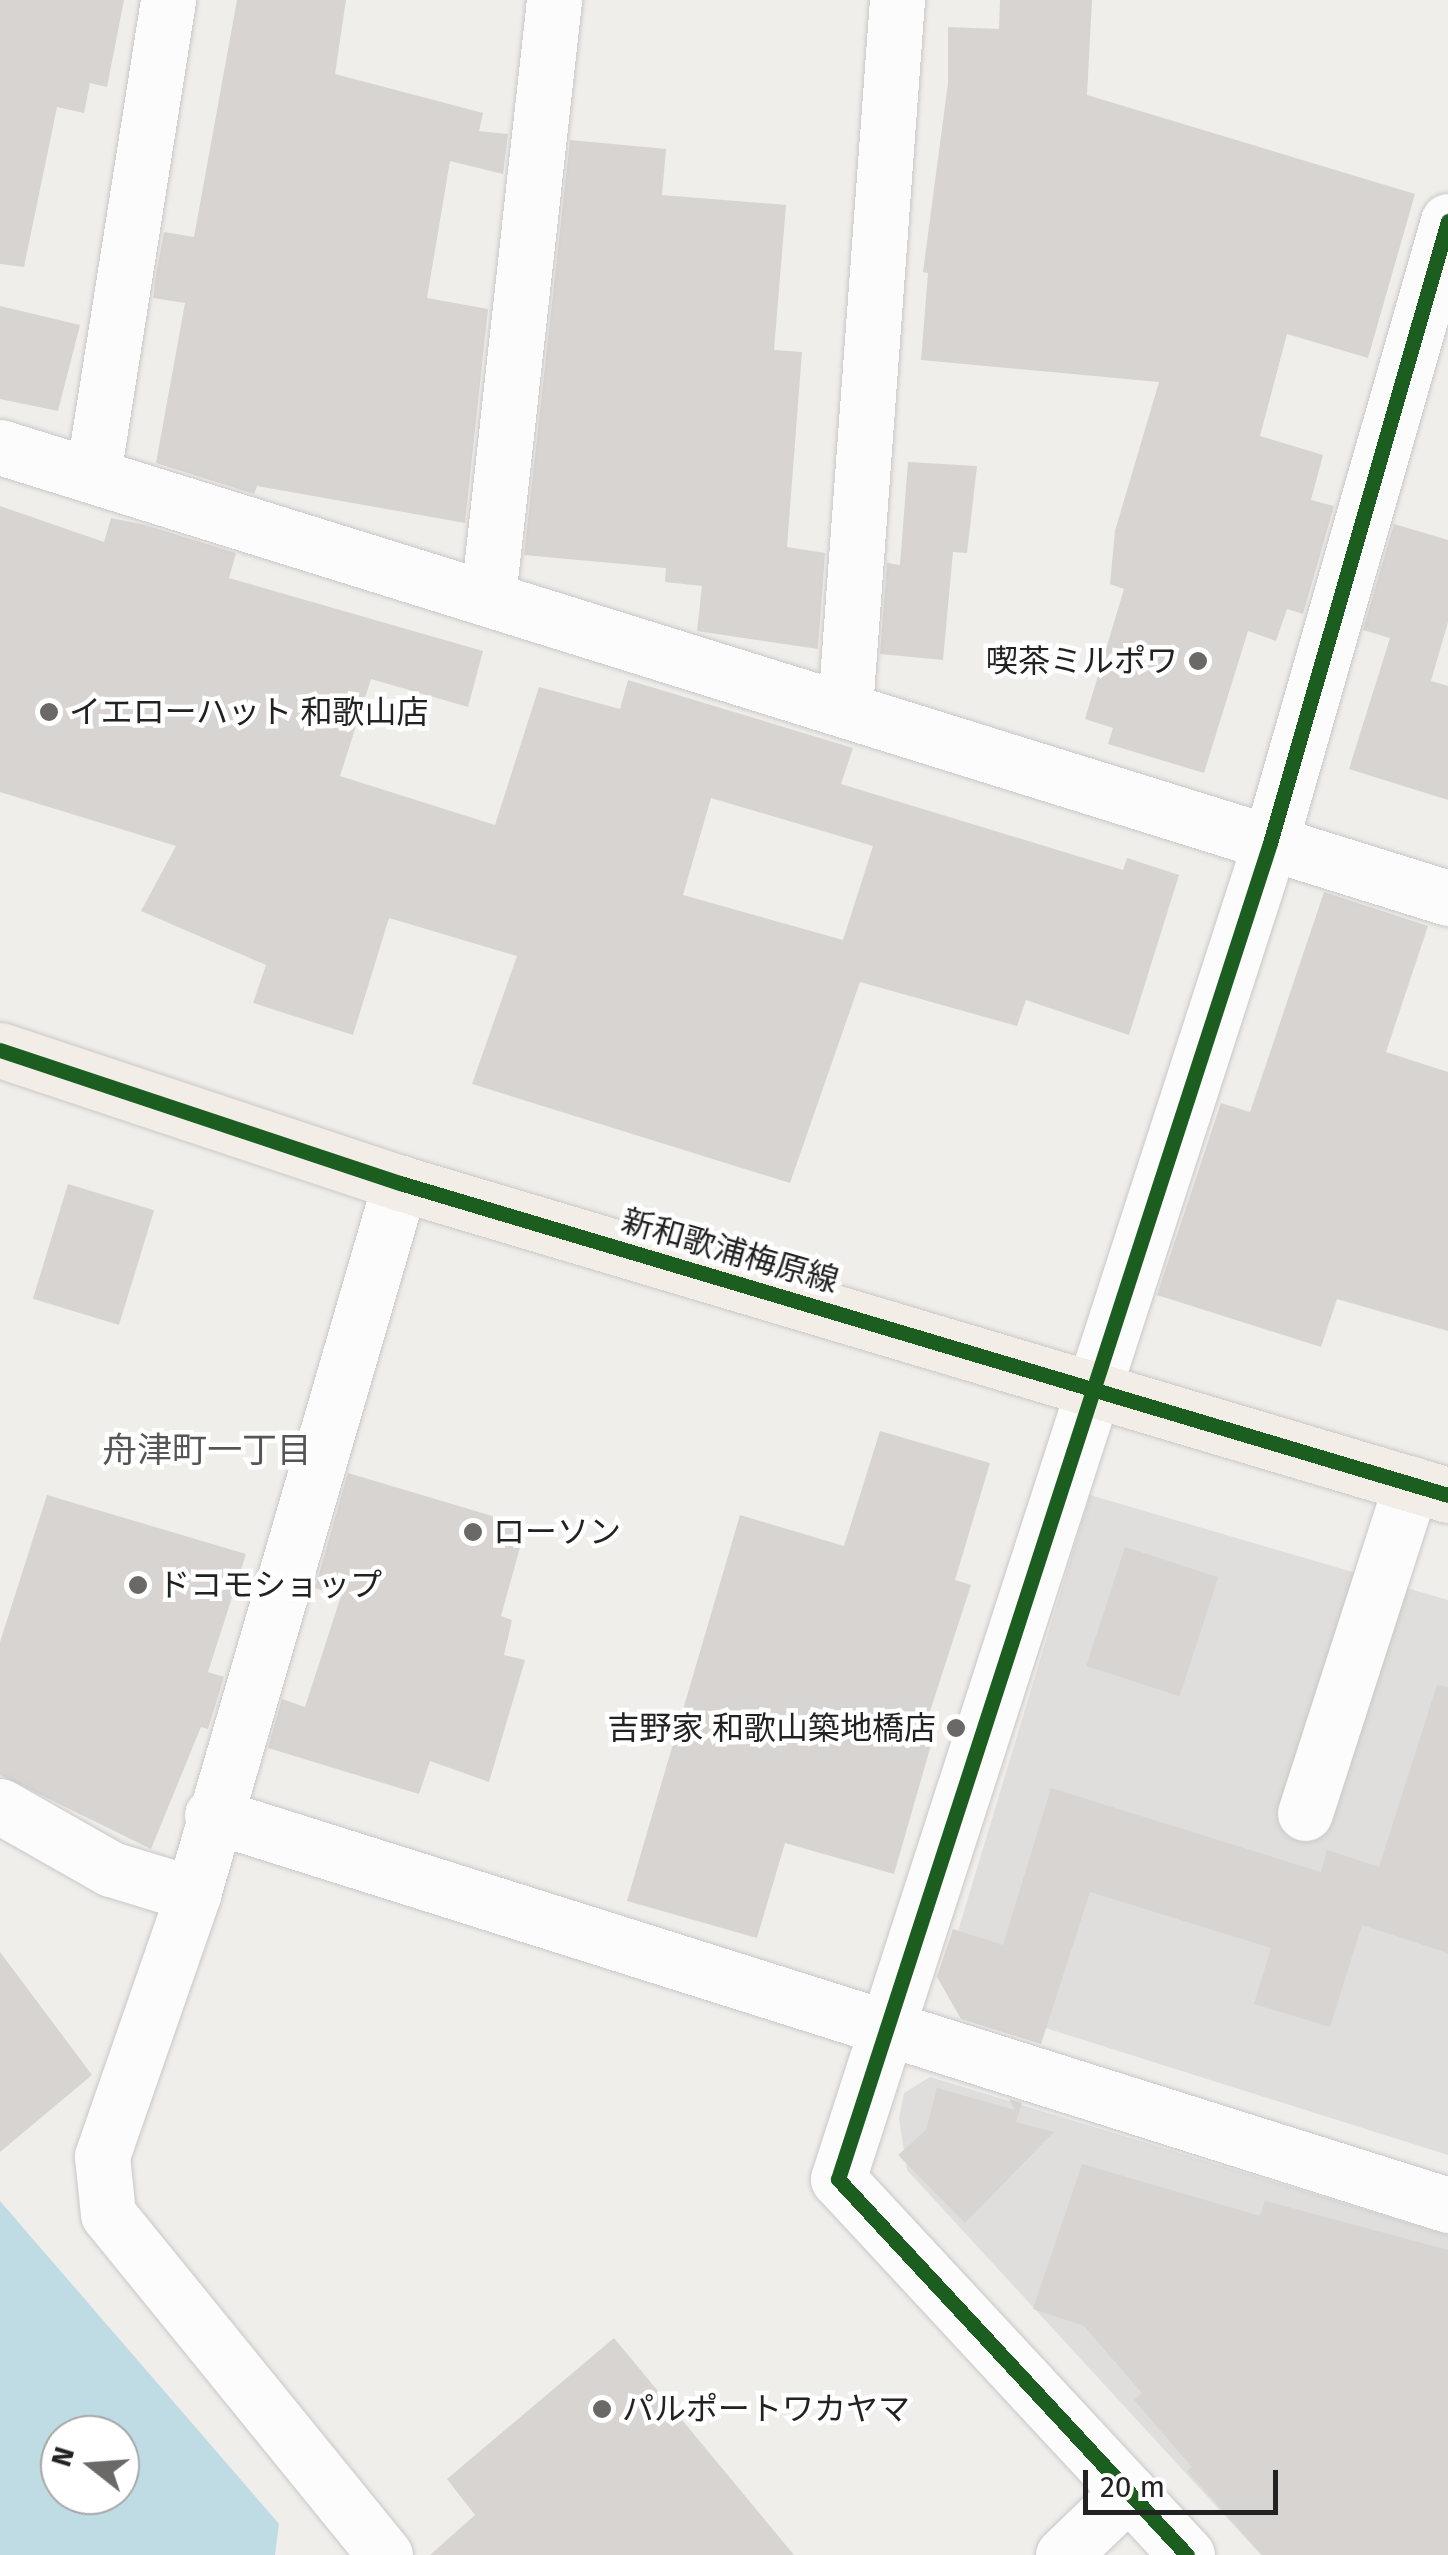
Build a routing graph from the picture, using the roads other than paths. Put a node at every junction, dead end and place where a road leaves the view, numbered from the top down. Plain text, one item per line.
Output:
1 (168, 0) edge
2 (554, 0) edge
3 (897, 0) edge
4 (1448, 221) edge
5 (0, 447) edge
6 (92, 474) junction
7 (488, 597) junction
8 (845, 708) junction
9 (1270, 843) junction
10 (1448, 898) edge
11 (0, 1050) edge
12 (400, 1183) junction
13 (1093, 1386) junction
14 (1430, 1490) edge
15 (0, 1806) edge
16 (1304, 1813) dead end
17 (212, 1815) junction
18 (192, 1894) junction
19 (891, 2026) junction
20 (1448, 2205) edge
21 (1128, 2492) junction
22 (385, 2555) edge
23 (1063, 2555) edge
24 (1187, 2555) edge

1 - 6 street
2 - 7 street
3 - 8 street
4 - 9 street
5 - 6 street
6 - 7 street
7 - 8 street
8 - 9 street
9 - 10 street
9 - 13 street
11 - 12 main road, 新和歌浦梅原線
12 - 13 main road, 新和歌浦梅原線
12 - 17 street
13 - 14 main road, 新和歌浦梅原線
13 - 19 street
14 - 16 street
15 - 18 street
17 - 18 street
17 - 19 street
18 - 22 street
19 - 20 street
19 - 21 street
21 - 23 street
21 - 24 street

